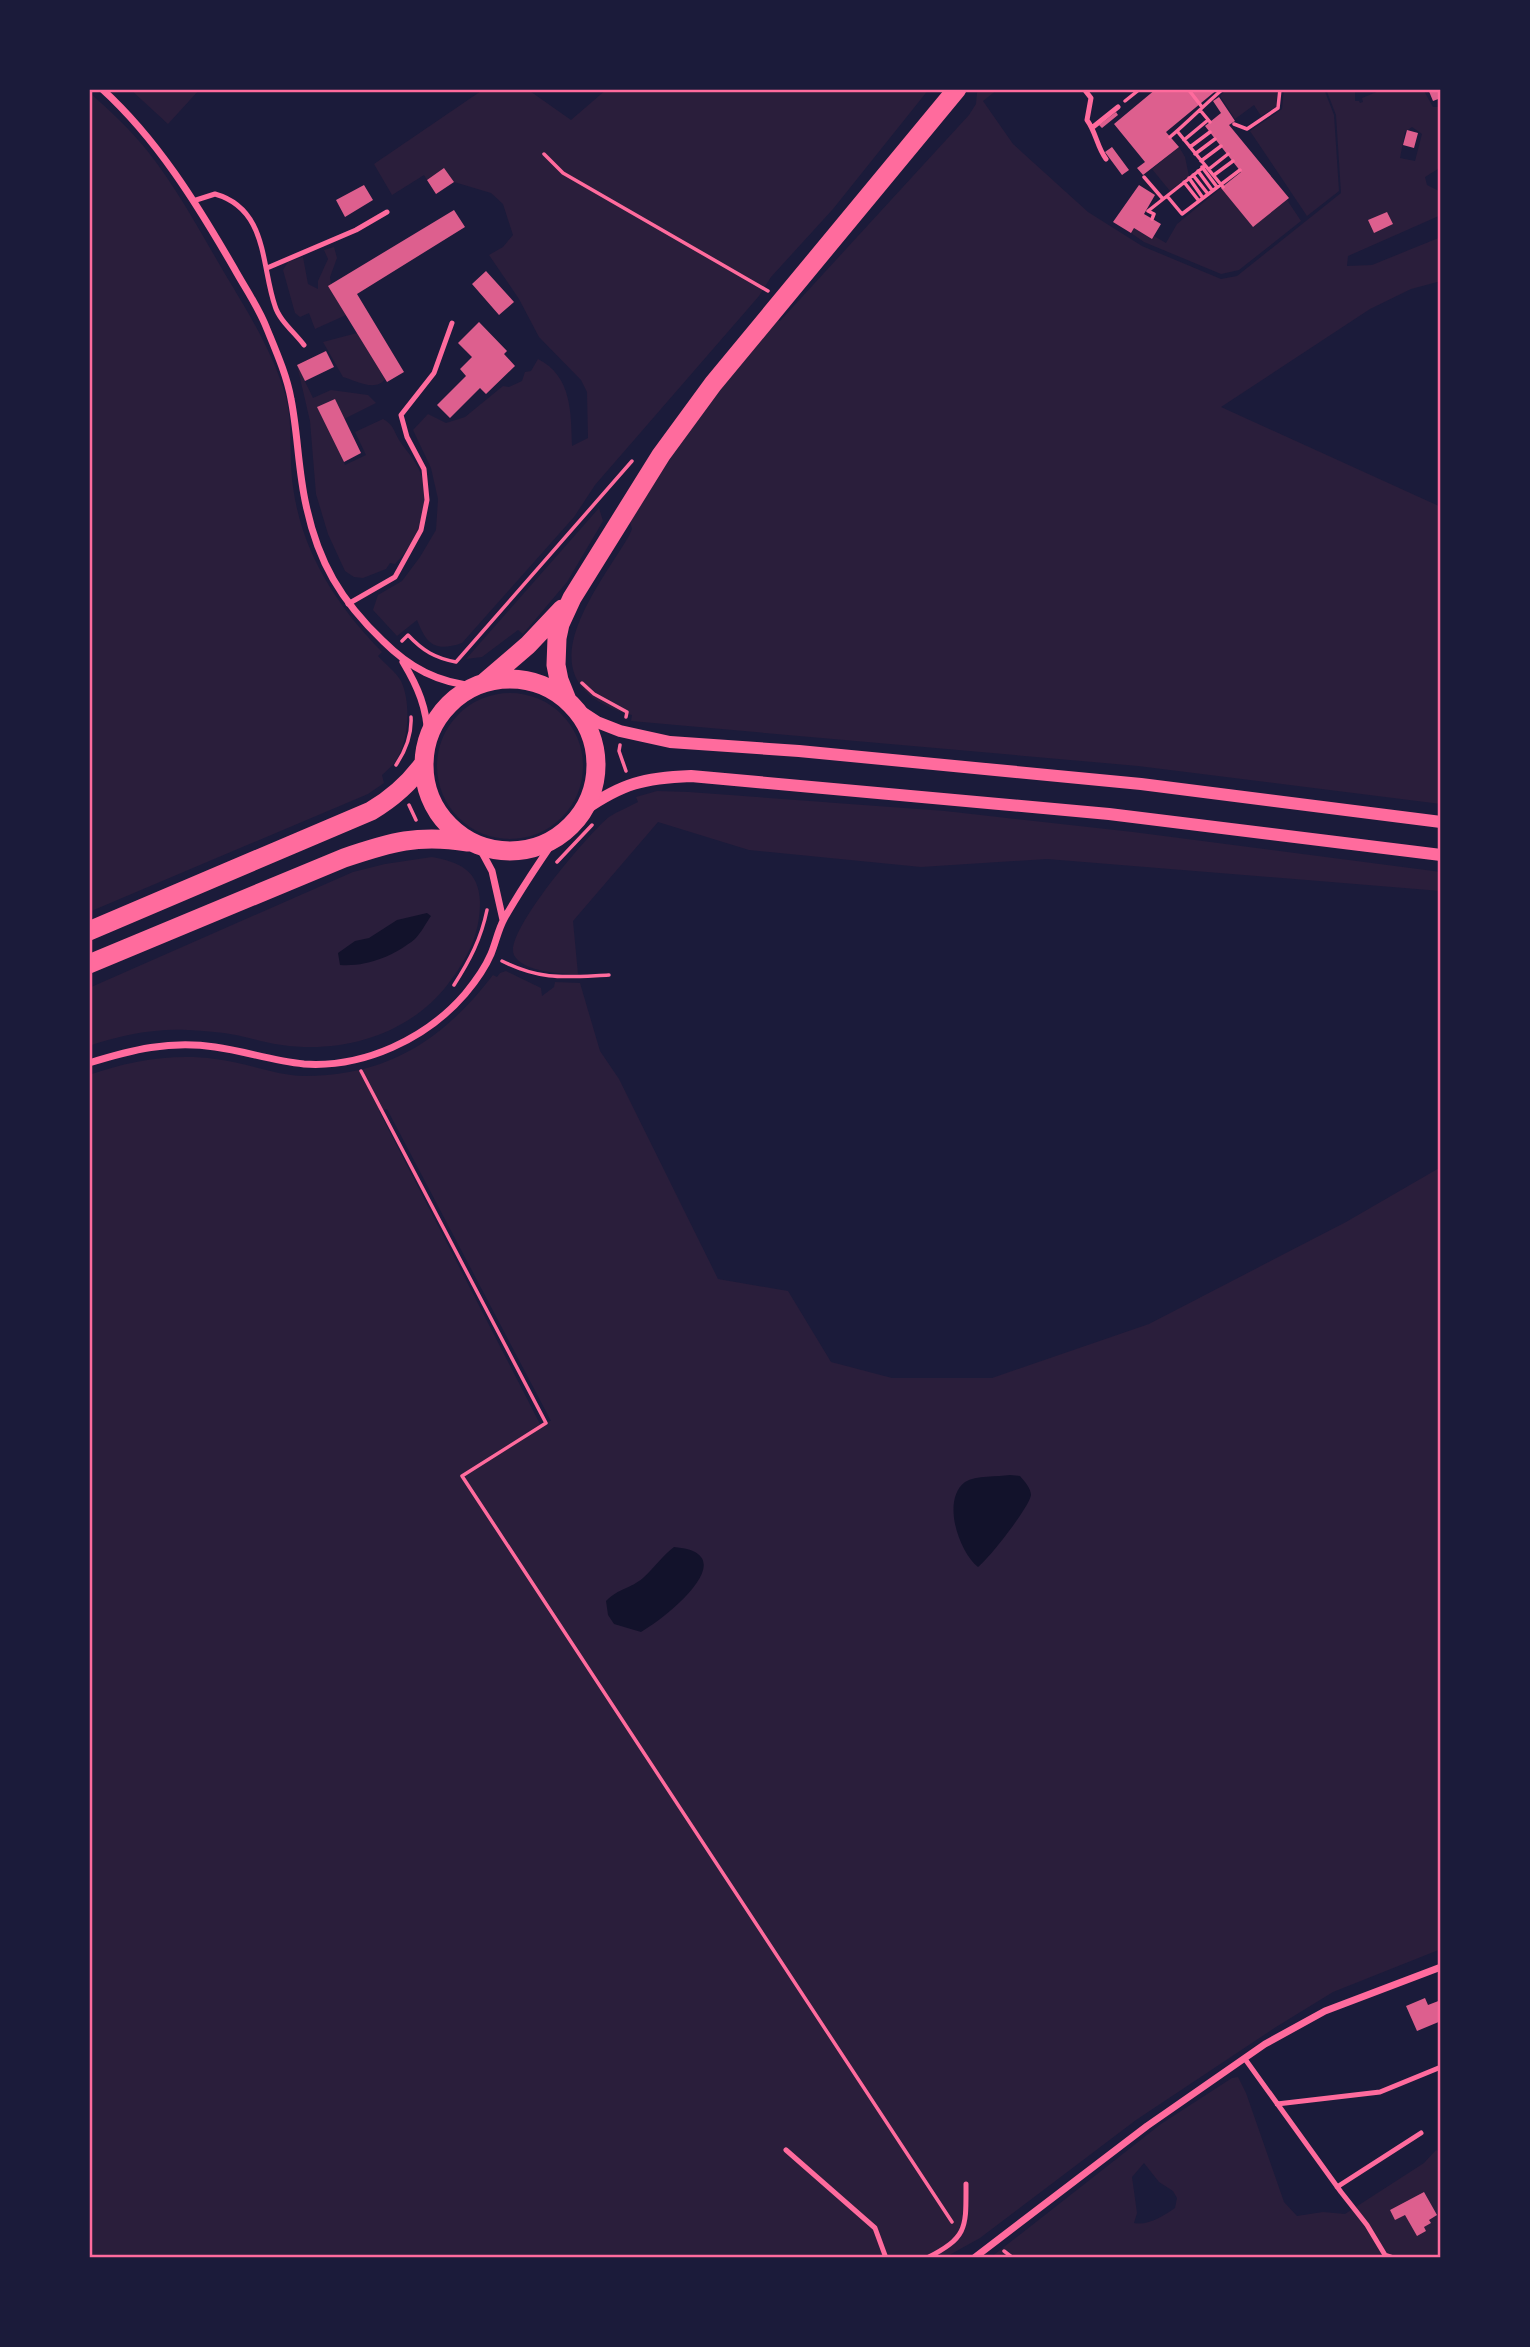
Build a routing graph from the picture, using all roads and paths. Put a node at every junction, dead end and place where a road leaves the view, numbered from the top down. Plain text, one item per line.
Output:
1 (102, 89) edge
2 (957, 89) edge
3 (1084, 89) edge
4 (1140, 89) edge
5 (1188, 89) edge
6 (1223, 89) edge
7 (1280, 89) edge
8 (1134, 94) dead end
9 (1118, 107) dead end
10 (1201, 108) junction
11 (1234, 124) dead end
12 (1093, 127) junction
13 (1243, 129) junction
14 (1177, 131) junction
15 (1210, 132) dead end
16 (1236, 134) dead end
17 (1170, 137) dead end
18 (1215, 139) dead end
19 (1184, 140) junction
20 (1221, 146) dead end
21 (1190, 147) junction
22 (544, 154) dead end
23 (1195, 154) junction
24 (1228, 154) dead end
25 (1106, 159) dead end
26 (1233, 160) dead end
27 (1203, 167) junction
28 (1240, 170) dead end
29 (1214, 175) junction
30 (1144, 177) dead end
31 (1189, 178) junction
32 (1218, 187) junction
33 (1208, 194) junction
34 (1167, 196) junction
35 (1163, 199) junction
36 (1201, 199) junction
37 (193, 201) junction
38 (387, 212) dead end
39 (1152, 219) dead end
40 (267, 268) junction
41 (782, 299) junction
42 (452, 323) dead end
43 (304, 345) dead end
44 (635, 459) dead end
45 (572, 598) junction
46 (348, 604) junction
47 (408, 635) dead end
48 (401, 658) junction
49 (579, 680) dead end
50 (480, 685) junction
51 (570, 704) junction
52 (411, 714) dead end
53 (623, 732) junction
54 (428, 738) junction
55 (424, 763) junction
56 (393, 768) dead end
57 (631, 784) junction
58 (590, 815) junction
59 (1441, 821) edge
60 (556, 838) junction
61 (475, 844) junction
62 (1441, 855) edge
63 (531, 878) junction
64 (487, 907) dead end
65 (503, 920) junction
66 (89, 931) edge
67 (491, 955) junction
68 (89, 964) edge
69 (609, 975) dead end
70 (452, 988) dead end
71 (355, 1060) junction
72 (89, 1063) edge
73 (1441, 1968) edge
74 (1245, 2059) junction
75 (1441, 2067) edge
76 (1277, 2104) junction
77 (1421, 2133) dead end
78 (786, 2150) dead end
79 (966, 2184) dead end
80 (1337, 2187) junction
81 (961, 2231) junction
82 (994, 2245) junction
83 (1384, 2257) edge
84 (886, 2258) edge
85 (927, 2258) edge
86 (974, 2258) edge
87 (1013, 2258) edge
88 (1394, 2258) edge

1 - 37 street
2 - 41 highway
3 - 12 lane
4 - 8 path
5 - 10 path
6 - 10 path
7 - 13 path
9 - 12 lane
10 - 14 path
10 - 19 path
11 - 13 path
12 - 25 lane
13 - 16 path
14 - 17 path
14 - 19 path
15 - 21 path
18 - 23 path
19 - 21 path
20 - 27 path
21 - 23 path
22 - 41 path
23 - 27 path
24 - 27 path
26 - 29 path
27 - 29 path
27 - 31 path
27 - 32 path
28 - 32 path
29 - 32 path
30 - 35 path
31 - 33 path
31 - 34 path
31 - 36 path
32 - 33 path
33 - 36 path
34 - 35 path
34 - 36 path
35 - 39 path
37 - 40 lane
37 - 46 street
38 - 40 lane
40 - 43 lane
41 - 45 highway
42 - 46 lane
44 - 47 path
45 - 50 highway
45 - 51 highway
46 - 48 street
48 - 50 street
48 - 54 street
49 - 53 path
50 - 51 highway
50 - 54 highway
51 - 53 street
51 - 58 highway
52 - 56 path
53 - 57 path
53 - 59 street
54 - 55 highway
55 - 61 highway
55 - 66 highway
57 - 58 street
57 - 62 street
58 - 60 highway
58 - 63 path
60 - 61 highway
60 - 63 street
61 - 65 street
61 - 68 highway
63 - 65 street
64 - 70 path
65 - 67 street
67 - 69 path
67 - 71 street
71 - 72 street
71 - 81 path
73 - 74 street
74 - 76 lane
74 - 82 street
75 - 76 lane
76 - 80 lane
77 - 80 lane
78 - 84 lane
79 - 81 lane
80 - 83 lane
81 - 85 lane
82 - 86 street
82 - 87 path
83 - 88 lane

